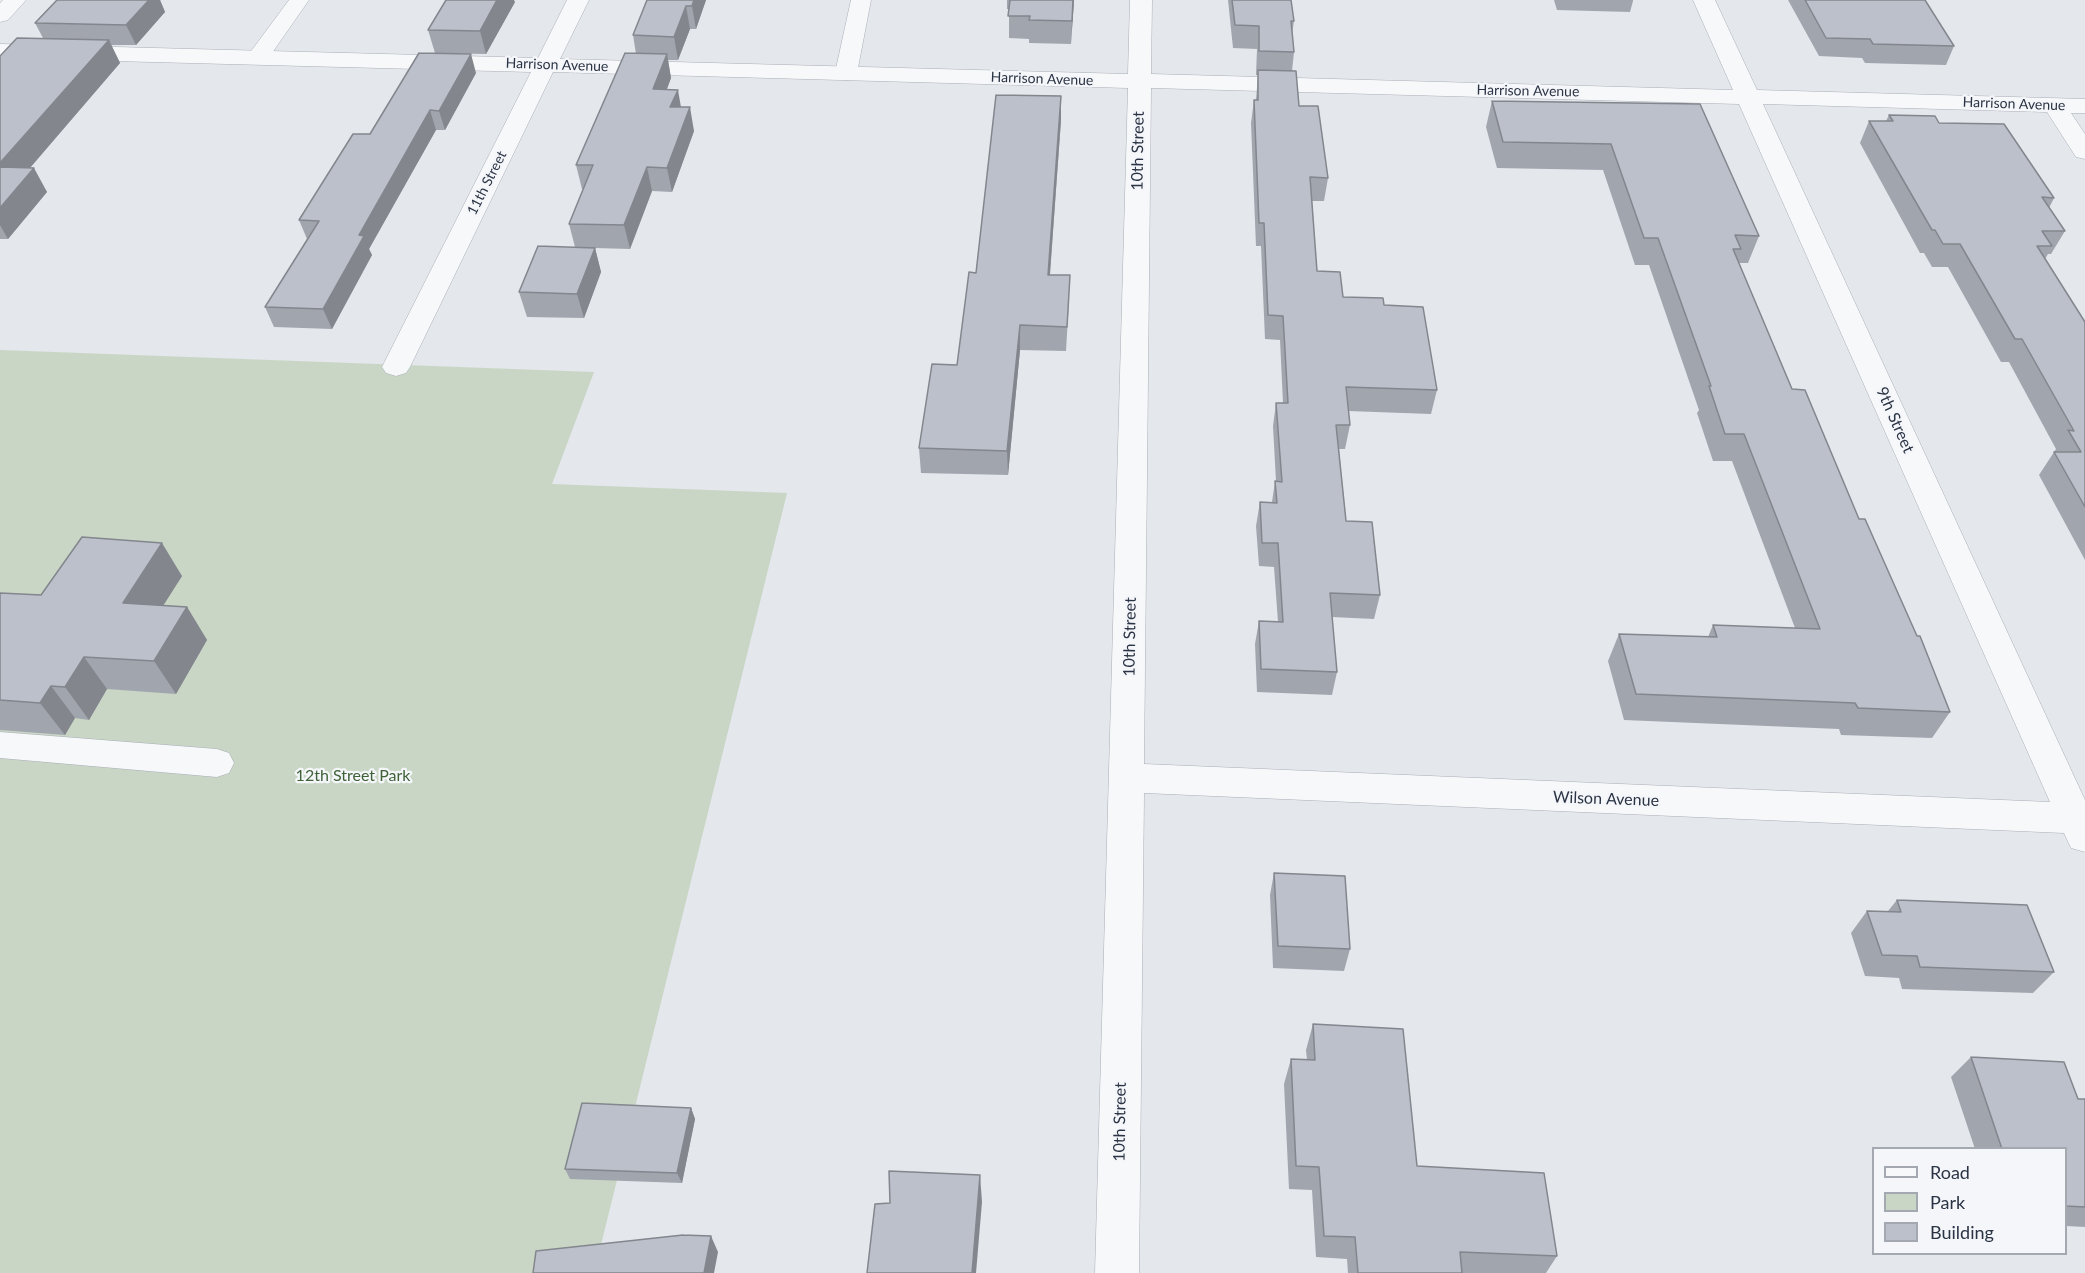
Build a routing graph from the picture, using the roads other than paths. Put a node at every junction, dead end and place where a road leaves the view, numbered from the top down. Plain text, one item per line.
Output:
1 (15, 0) edge
2 (299, 0) edge
3 (578, 0) edge
4 (861, 0) edge
5 (1141, 0) edge
6 (1704, 0) edge
7 (0, 15) edge
8 (0, 51) edge
9 (257, 58) junction
10 (546, 65) junction
11 (846, 73) junction
12 (1139, 81) junction
13 (1748, 97) junction
14 (2055, 106) junction
15 (2085, 106) edge
16 (2085, 152) edge
17 (396, 367) dead end
18 (0, 746) edge
19 (218, 763) dead end
20 (1128, 778) junction
21 (2082, 826) edge
22 (1117, 1273) edge

1 - 7 street
2 - 9 lane
3 - 10 street, 11th Street
4 - 11 lane
5 - 12 street, 10th Street
6 - 13 street, 9th Street
8 - 9 street, Harrison Avenue
9 - 10 street, Harrison Avenue
10 - 11 street, Harrison Avenue
10 - 17 street, 11th Street
11 - 12 street, Harrison Avenue
12 - 13 street, Harrison Avenue
12 - 20 street, 10th Street
13 - 14 street, Harrison Avenue
13 - 21 street, 9th Street
14 - 15 street, Harrison Avenue
14 - 16 street
18 - 19 lane
20 - 21 street, Wilson Avenue
20 - 22 street, 10th Street

